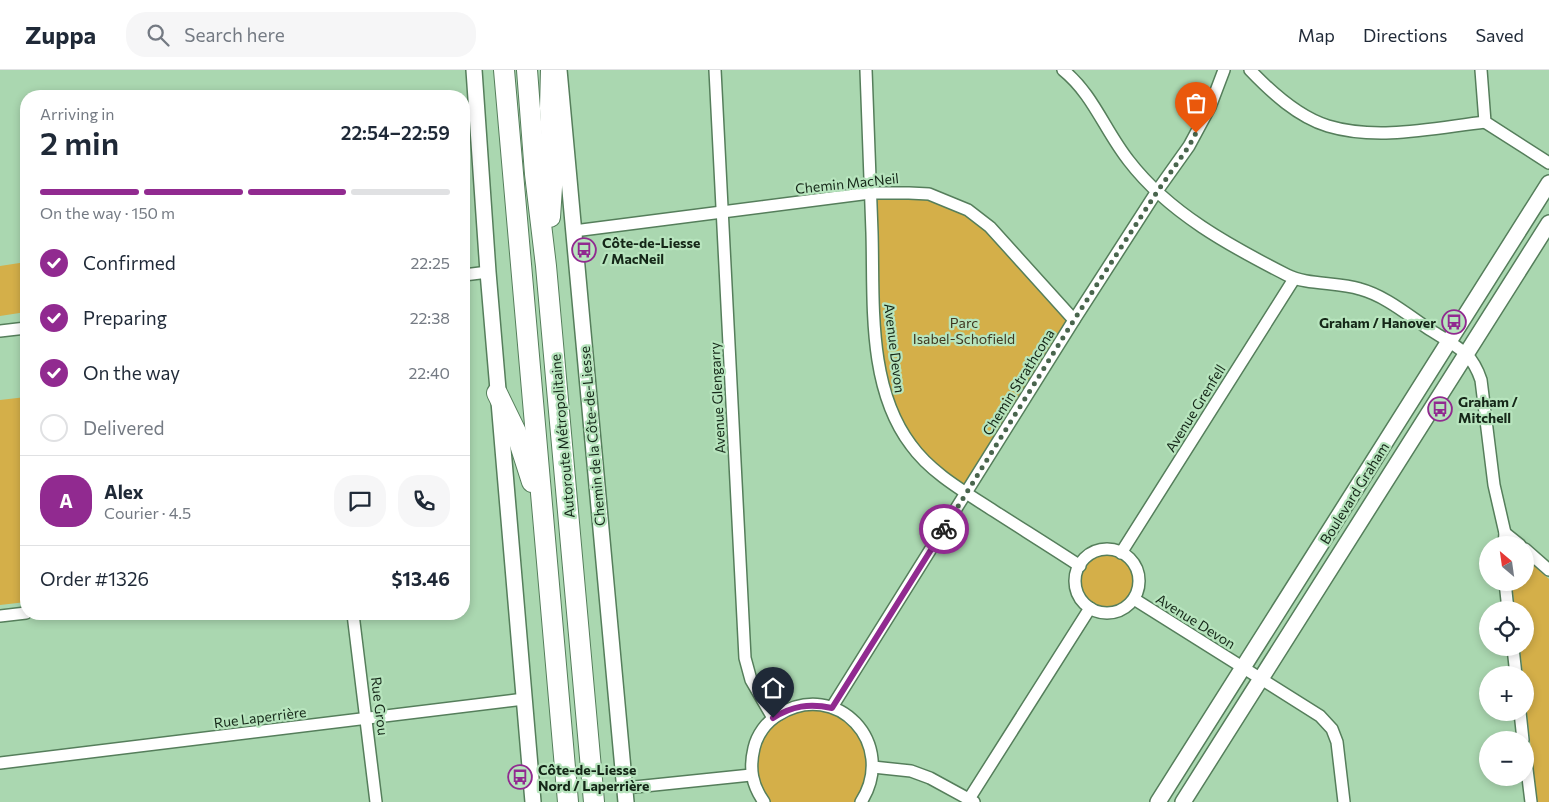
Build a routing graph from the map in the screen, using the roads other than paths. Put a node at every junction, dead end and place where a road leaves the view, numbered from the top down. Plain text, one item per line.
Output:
1 (474, 70) edge
2 (504, 70) edge
3 (527, 70) edge
4 (550, 70) edge
5 (559, 70) edge
6 (715, 70) edge
7 (866, 70) edge
8 (1063, 70) edge
9 (1224, 70) edge
10 (1250, 70) edge
11 (1481, 70) edge
12 (1485, 122) junction
13 (1549, 164) edge
14 (1549, 183) edge
15 (1157, 192) junction
16 (870, 193) junction
17 (722, 213) junction
18 (1549, 223) edge
19 (574, 231) junction
20 (546, 266) junction
21 (488, 272) junction
22 (470, 274) edge
23 (1294, 279) junction
24 (1074, 320) junction
25 (20, 329) edge
26 (0, 331) edge
27 (1449, 342) junction
28 (1467, 355) junction
29 (497, 394) junction
30 (966, 493) junction
31 (543, 517) junction
32 (1505, 533) junction
33 (1505, 536) edge
34 (1509, 536) edge
35 (1121, 553) junction
36 (1534, 557) edge
37 (1080, 566) junction
38 (1549, 570) edge
39 (1134, 599) junction
40 (1090, 608) junction
41 (20, 613) edge
42 (0, 616) edge
43 (355, 620) edge
44 (1243, 669) junction
45 (1260, 679) junction
46 (524, 699) junction
47 (832, 708) junction
48 (773, 718) junction
49 (366, 719) junction
50 (0, 763) edge
51 (873, 767) junction
52 (751, 775) junction
53 (1529, 786) edge
54 (626, 795) edge
55 (971, 800) edge
56 (376, 802) edge
57 (533, 802) edge
58 (568, 802) edge
59 (594, 802) edge
60 (764, 802) edge
61 (861, 802) edge
62 (1158, 802) edge
63 (1183, 802) edge
64 (1344, 802) edge
65 (1531, 802) edge

1 - 21 main road
2 - 31 highway, Autoroute Métropolitaine
3 - 20 highway, Autoroute Métropolitaine
4 - 20 highway
5 - 19 main road, Chemin de la Côte-de-Liesse
6 - 17 street, Avenue Glengarry
7 - 16 street, Avenue Devon
8 - 15 street
9 - 15 street, Chemin Strathcona
10 - 12 street
11 - 12 street
12 - 13 street
14 - 27 main road, Boulevard Graham
15 - 23 street
15 - 24 street, Chemin Strathcona
16 - 17 street, Chemin MacNeil
16 - 24 street, Chemin MacNeil
16 - 30 street, Avenue Devon
17 - 19 street, Chemin MacNeil
17 - 48 street, Avenue Glengarry
18 - 28 main road, Boulevard Graham
19 - 54 main road, Chemin de la Côte-de-Liesse
20 - 59 highway, Autoroute Métropolitaine
21 - 22 street
21 - 29 main road
23 - 27 street
23 - 35 street, Avenue Grenfell
24 - 30 street, Chemin Strathcona
25 - 26 street
27 - 28 street
27 - 44 main road, Boulevard Graham
28 - 32 street
28 - 45 main road, Boulevard Graham
29 - 31 highway
29 - 46 main road
30 - 37 street, Avenue Devon
30 - 47 street, Chemin Strathcona
31 - 58 highway, Autoroute Métropolitaine
32 - 33 street
32 - 34 street
35 - 37 street
35 - 39 street
36 - 38 street
37 - 40 street
39 - 40 street
39 - 44 street, Avenue Devon
40 - 55 street
41 - 42 street
43 - 49 street, Rue Grou
44 - 45 street, Avenue Devon
44 - 62 main road, Boulevard Graham
45 - 63 main road, Boulevard Graham
45 - 64 street, Avenue Devon
46 - 49 street, Rue Laperrière
46 - 57 main road
47 - 48 street
47 - 51 street
48 - 52 street
49 - 50 street, Rue Laperrière
49 - 56 street, Rue Grou
51 - 55 street
51 - 61 street
52 - 54 street
52 - 60 street
53 - 65 street

